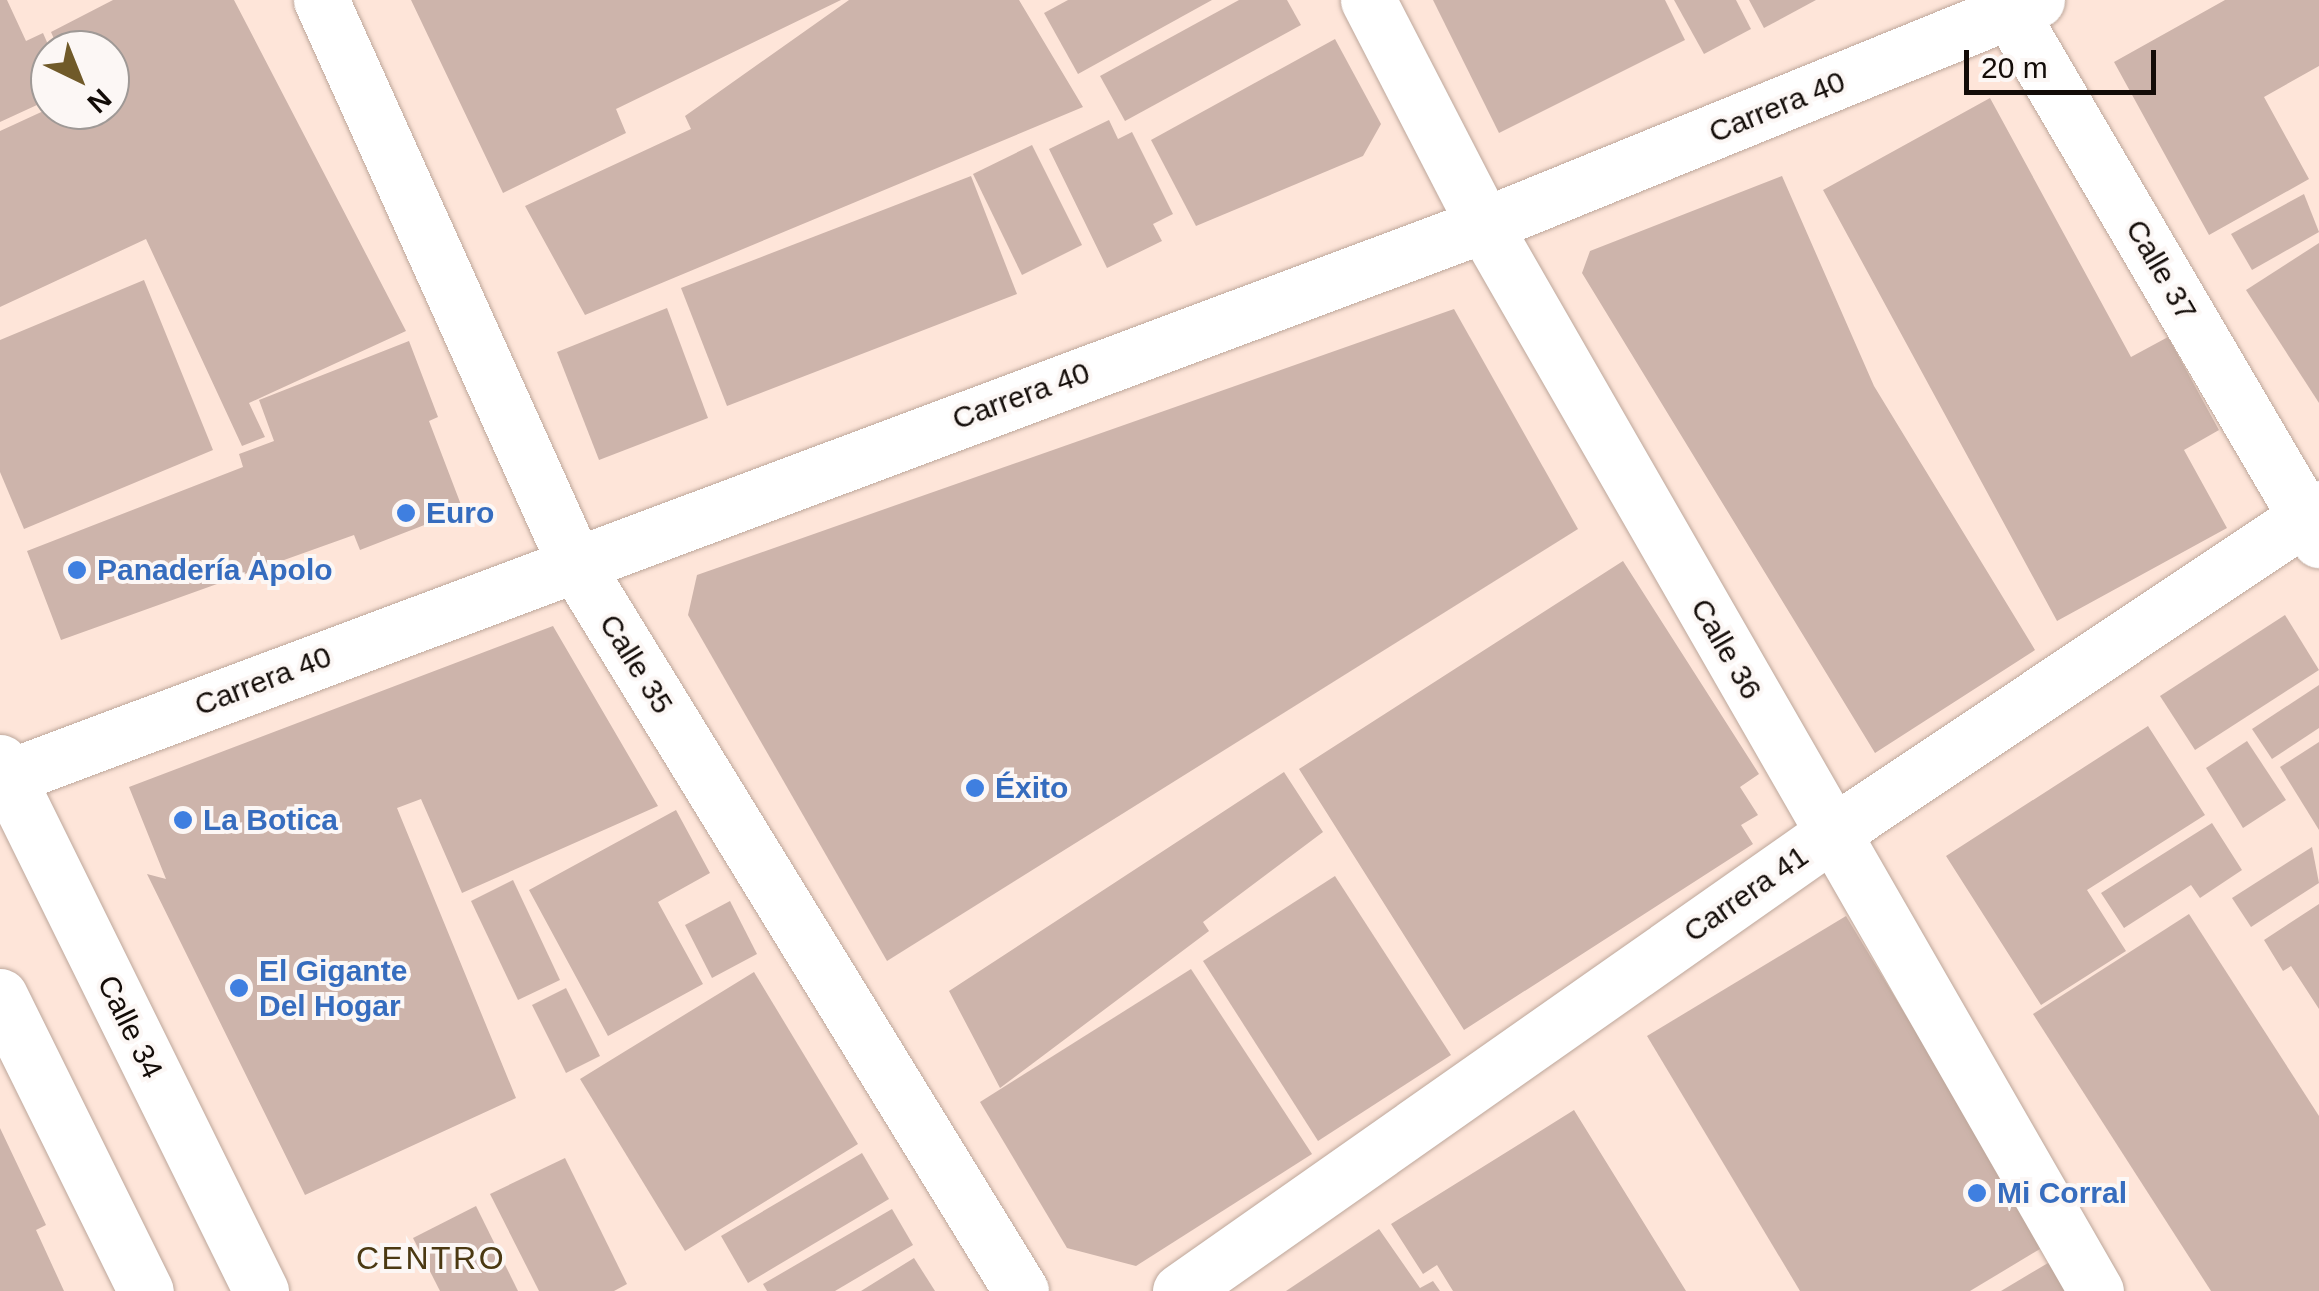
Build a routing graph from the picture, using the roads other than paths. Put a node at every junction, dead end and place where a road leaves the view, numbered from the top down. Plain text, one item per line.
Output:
1 (320, 0) edge
2 (1368, 0) edge
3 (2017, 4) edge
4 (1484, 224) junction
5 (2314, 521) edge
6 (574, 562) junction
7 (2, 773) edge
8 (1831, 834) junction
9 (0, 996) edge
10 (146, 1291) edge
11 (261, 1291) edge
12 (1021, 1291) edge
13 (1180, 1291) edge
14 (2096, 1291) edge

1 - 6 street, Calle 35
2 - 4 street, Calle 36
3 - 4 street, Carrera 40
3 - 5 street, Calle 37
4 - 6 street, Carrera 40
4 - 8 street, Calle 36
5 - 8 street, Carrera 41
6 - 7 street, Carrera 40
6 - 12 street, Calle 35
7 - 11 street, Calle 34
8 - 13 street, Carrera 41
8 - 14 street, Calle 36
9 - 10 street

